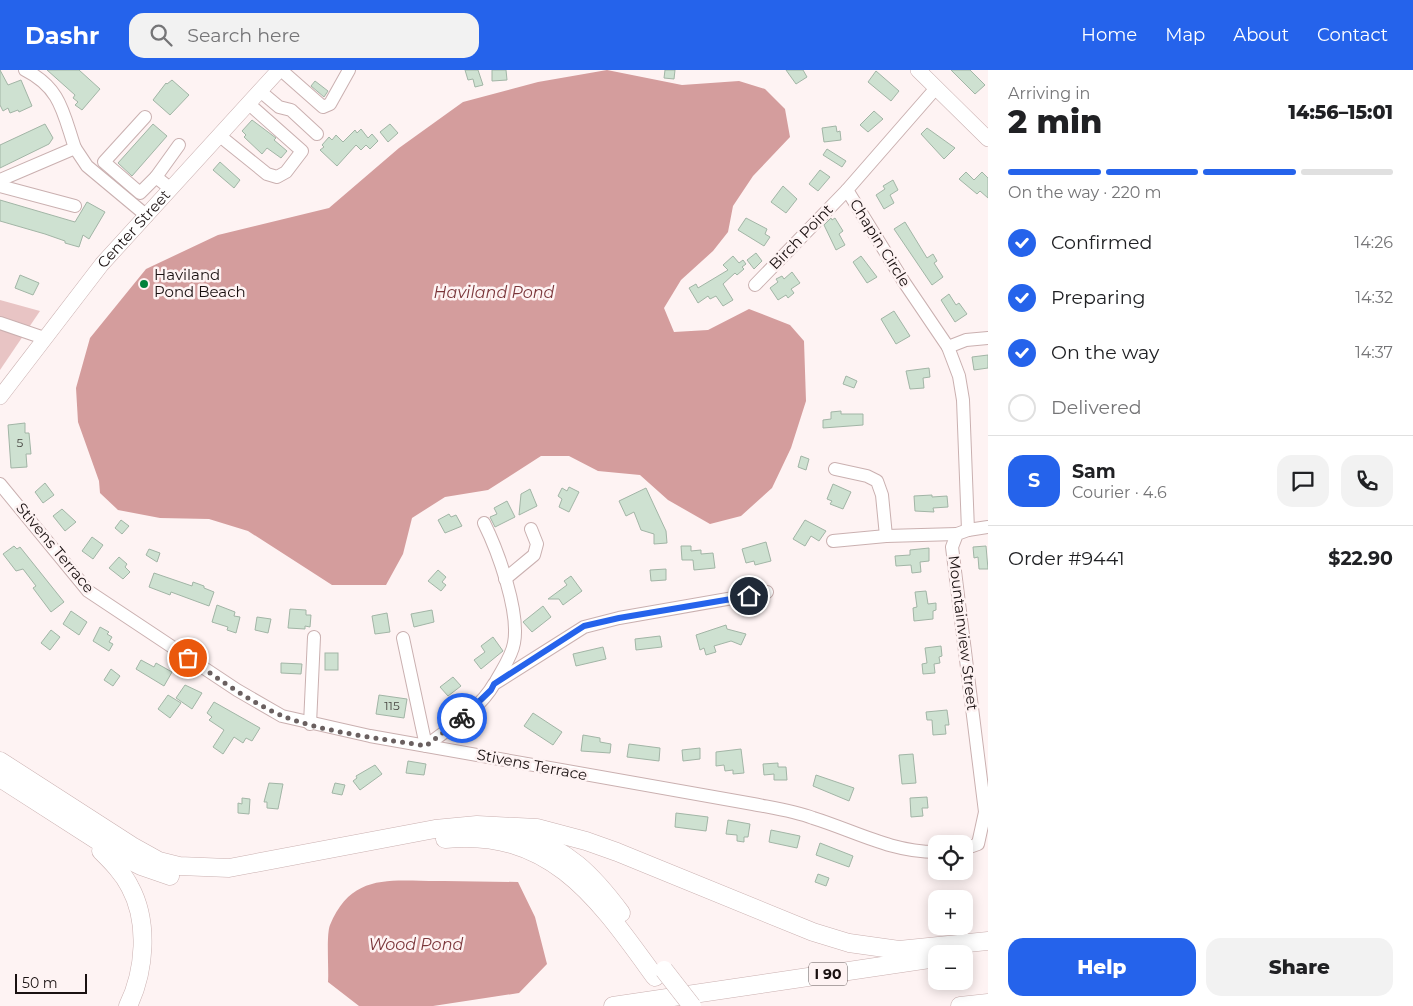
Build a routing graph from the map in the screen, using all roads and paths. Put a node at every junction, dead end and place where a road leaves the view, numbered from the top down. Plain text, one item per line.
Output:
1 (25, 70) edge
2 (280, 70) edge
3 (349, 70) edge
4 (918, 70) edge
5 (936, 88) junction
6 (260, 91) junction
7 (249, 104) junction
8 (145, 117) dead end
9 (317, 134) dead end
10 (220, 136) junction
11 (988, 139) edge
12 (180, 145) dead end
13 (75, 148) junction
14 (156, 176) junction
15 (0, 180) edge
16 (0, 186) edge
17 (171, 189) junction
18 (847, 190) junction
19 (75, 206) dead end
20 (147, 216) junction
21 (755, 285) dead end
22 (0, 323) edge
23 (44, 338) junction
24 (988, 338) edge
25 (948, 347) junction
26 (0, 397) edge
27 (835, 469) dead end
28 (0, 484) edge
29 (484, 523) dead end
30 (988, 528) edge
31 (531, 529) dead end
32 (962, 532) junction
33 (886, 536) junction
34 (833, 541) dead end
35 (505, 579) junction
36 (768, 592) dead end
37 (314, 637) dead end
38 (403, 638) dead end
39 (494, 684) junction
40 (310, 724) junction
41 (982, 728) edge
42 (426, 746) junction
43 (0, 761) edge
44 (0, 778) edge
45 (79, 829) junction
46 (435, 829) junction
47 (973, 846) edge
48 (928, 852) edge
49 (988, 942) edge
50 (988, 950) edge
51 (973, 952) edge
52 (928, 959) edge
53 (660, 973) junction
54 (988, 1003) edge
55 (128, 1006) edge
56 (613, 1006) edge
57 (678, 1006) edge
58 (692, 1006) edge
59 (960, 1006) edge

1 - 13 street
2 - 3 street
2 - 6 main road, Center Street
4 - 5 main road
5 - 11 main road
5 - 18 street, Chapin Circle
6 - 7 main road, Center Street
6 - 9 street
7 - 10 main road, Center Street
7 - 10 street
8 - 14 street
10 - 17 main road, Center Street
12 - 14 street
13 - 15 street
13 - 20 street
14 - 17 street
16 - 19 street
17 - 20 main road, Center Street
18 - 21 street, Birch Point
18 - 25 street, Chapin Circle
20 - 23 main road, Center Street
22 - 23 street
23 - 26 main road, Center Street
24 - 25 street
25 - 32 street, Mountainview Street
27 - 33 street
28 - 40 street, Stivens Terrace
29 - 35 street
30 - 32 street
31 - 35 street
32 - 33 street
32 - 41 street, Mountainview Street
33 - 34 street
35 - 39 street
36 - 39 street
37 - 40 street
38 - 42 street
39 - 42 street
40 - 42 street, Stivens Terrace
41 - 47 street, Mountainview Street
42 - 48 street, Stivens Terrace
43 - 46 highway
44 - 45 highway
45 - 53 highway
45 - 55 highway
46 - 49 highway
46 - 53 highway
50 - 51 highway
52 - 56 highway, I 90
53 - 57 highway
53 - 58 highway, bridge
54 - 59 highway

